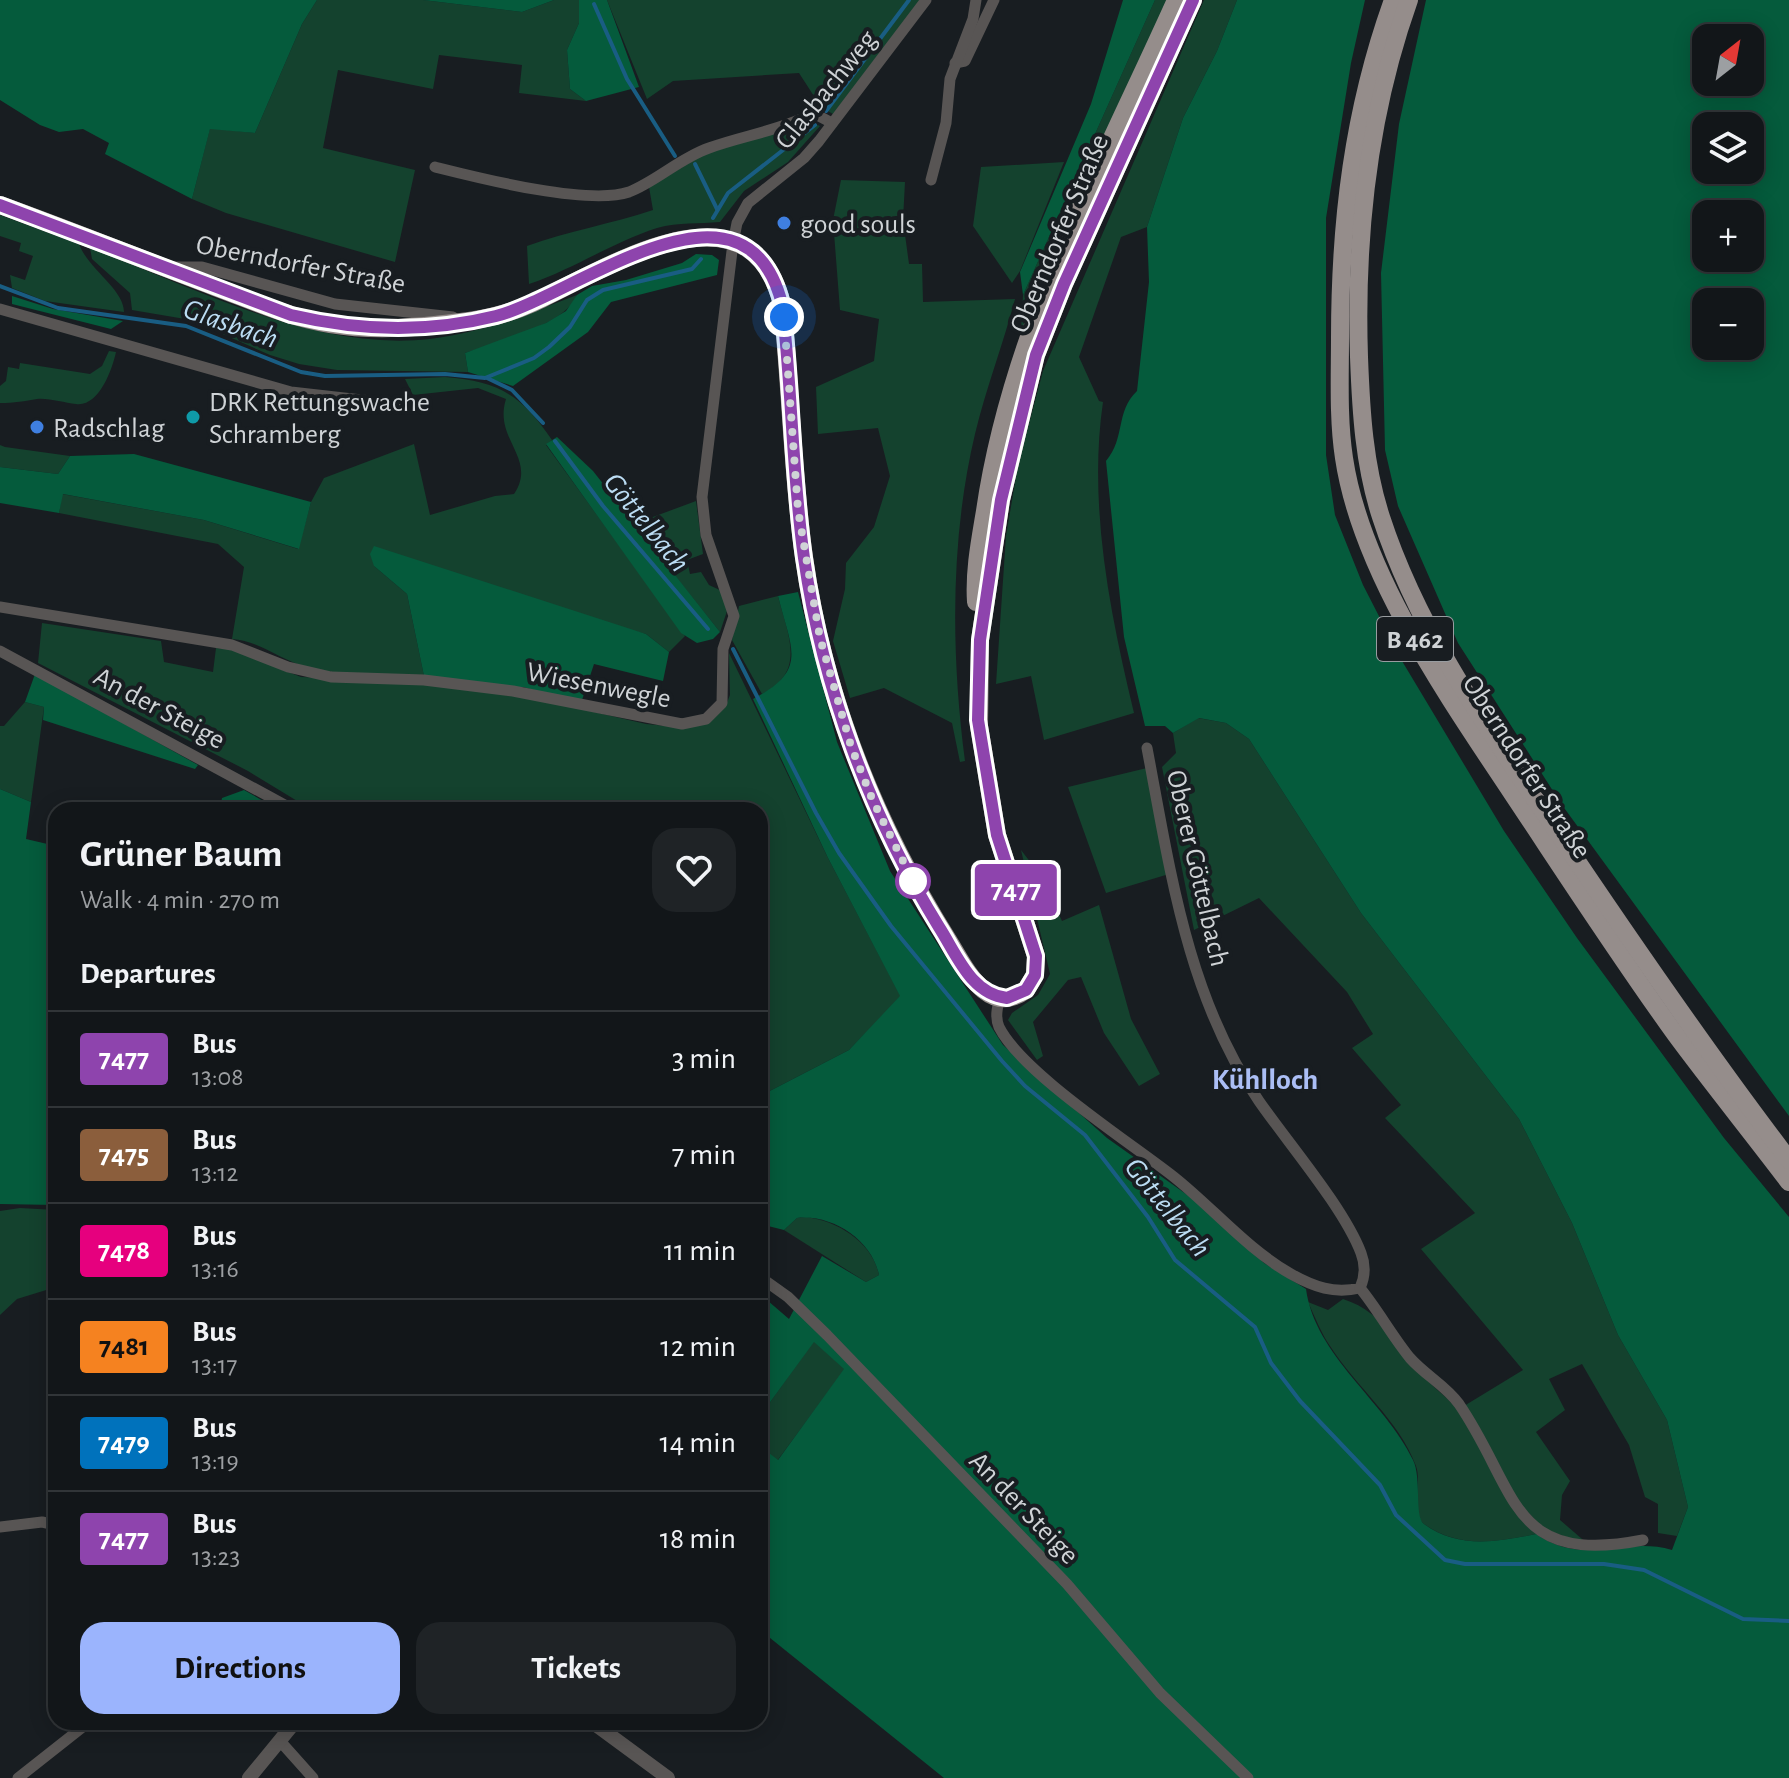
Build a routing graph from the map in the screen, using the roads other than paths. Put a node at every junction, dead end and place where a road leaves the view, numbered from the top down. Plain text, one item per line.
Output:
1 (926, 0) edge
2 (976, 0) edge
3 (994, 0) edge
4 (1176, 0) edge
5 (1193, 0) edge
6 (1393, 0) edge
7 (1409, 0) edge
8 (955, 63) junction
9 (832, 123) junction
10 (435, 167) dead end
11 (931, 180) dead end
12 (0, 205) edge
13 (733, 243) junction
14 (0, 309) edge
15 (397, 404) dead end
16 (0, 607) edge
17 (980, 640) junction
18 (0, 651) edge
19 (1147, 748) dead end
20 (281, 802) edge
21 (1000, 998) junction
22 (1789, 1160) edge
23 (1789, 1182) edge
24 (768, 1283) edge
25 (1360, 1288) junction
26 (48, 1523) edge
27 (0, 1527) edge
28 (1643, 1540) dead end
29 (79, 1730) edge
30 (285, 1730) edge
31 (287, 1730) edge
32 (603, 1730) edge
33 (18, 1778) edge
34 (249, 1778) edge
35 (313, 1778) edge
36 (668, 1778) edge
37 (1248, 1778) edge

1 - 9 street, Glasbachweg
2 - 8 street
3 - 8 street
4 - 17 main road, Oberndorfer Straße
5 - 17 main road, Oberndorfer Straße
6 - 23 main road, Oberndorfer Straße / B 462
7 - 22 main road, Oberndorfer Straße / B 462
8 - 11 street
9 - 10 street
9 - 13 street, Glasbachweg
12 - 13 main road, Oberndorfer Straße
13 - 16 street, Wiesenwegle
13 - 21 main road, Oberndorfer Straße
14 - 15 street
17 - 21 main road, Oberndorfer Straße
18 - 20 street, An der Steige
19 - 25 street, Oberer Göttelbach
21 - 25 street
24 - 37 street, An der Steige
25 - 28 street
26 - 27 street
29 - 33 street
30 - 34 street
31 - 35 street
32 - 36 street

